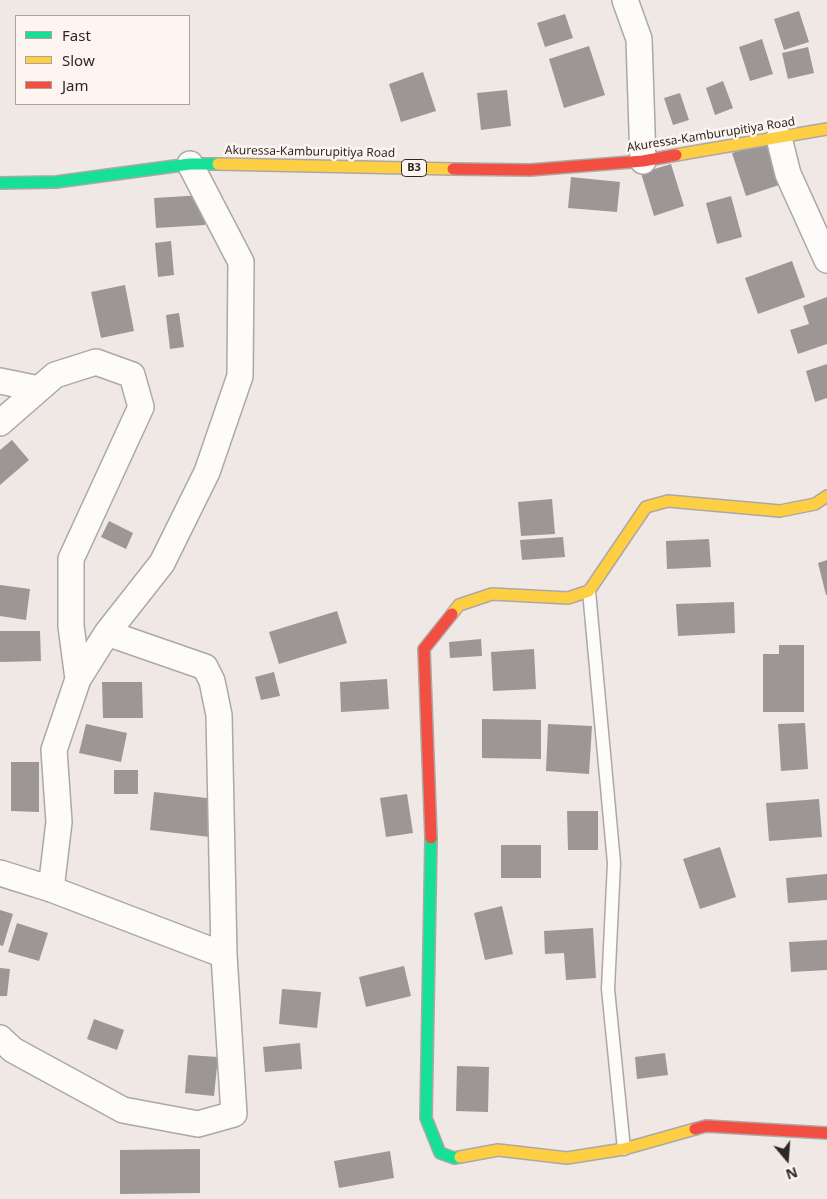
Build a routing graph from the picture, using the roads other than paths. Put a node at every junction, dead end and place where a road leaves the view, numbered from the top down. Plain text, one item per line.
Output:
1 (625, 0) edge
2 (827, 129) edge
3 (779, 138) junction
4 (643, 161) junction
5 (190, 164) junction
6 (0, 183) edge
7 (827, 260) edge
8 (0, 380) edge
9 (39, 389) junction
10 (0, 423) edge
11 (827, 496) edge
12 (589, 592) junction
13 (108, 633) junction
14 (78, 679) junction
15 (0, 873) edge
16 (52, 889) junction
17 (224, 955) junction
18 (0, 1038) edge
19 (827, 1133) edge
20 (624, 1149) junction

1 - 4 street
2 - 3 street, Akuressa-Kamburupitiya Road / B3
3 - 4 street, Akuressa-Kamburupitiya Road / B3
3 - 7 street
4 - 5 street, Akuressa-Kamburupitiya Road / B3
5 - 6 street, Akuressa-Kamburupitiya Road / B3
5 - 13 street
8 - 9 street
9 - 10 street
9 - 14 street
11 - 12 street
12 - 20 lane
12 - 20 street
13 - 14 street
13 - 17 street
14 - 16 street
15 - 16 street
16 - 17 street
17 - 18 street
19 - 20 street

